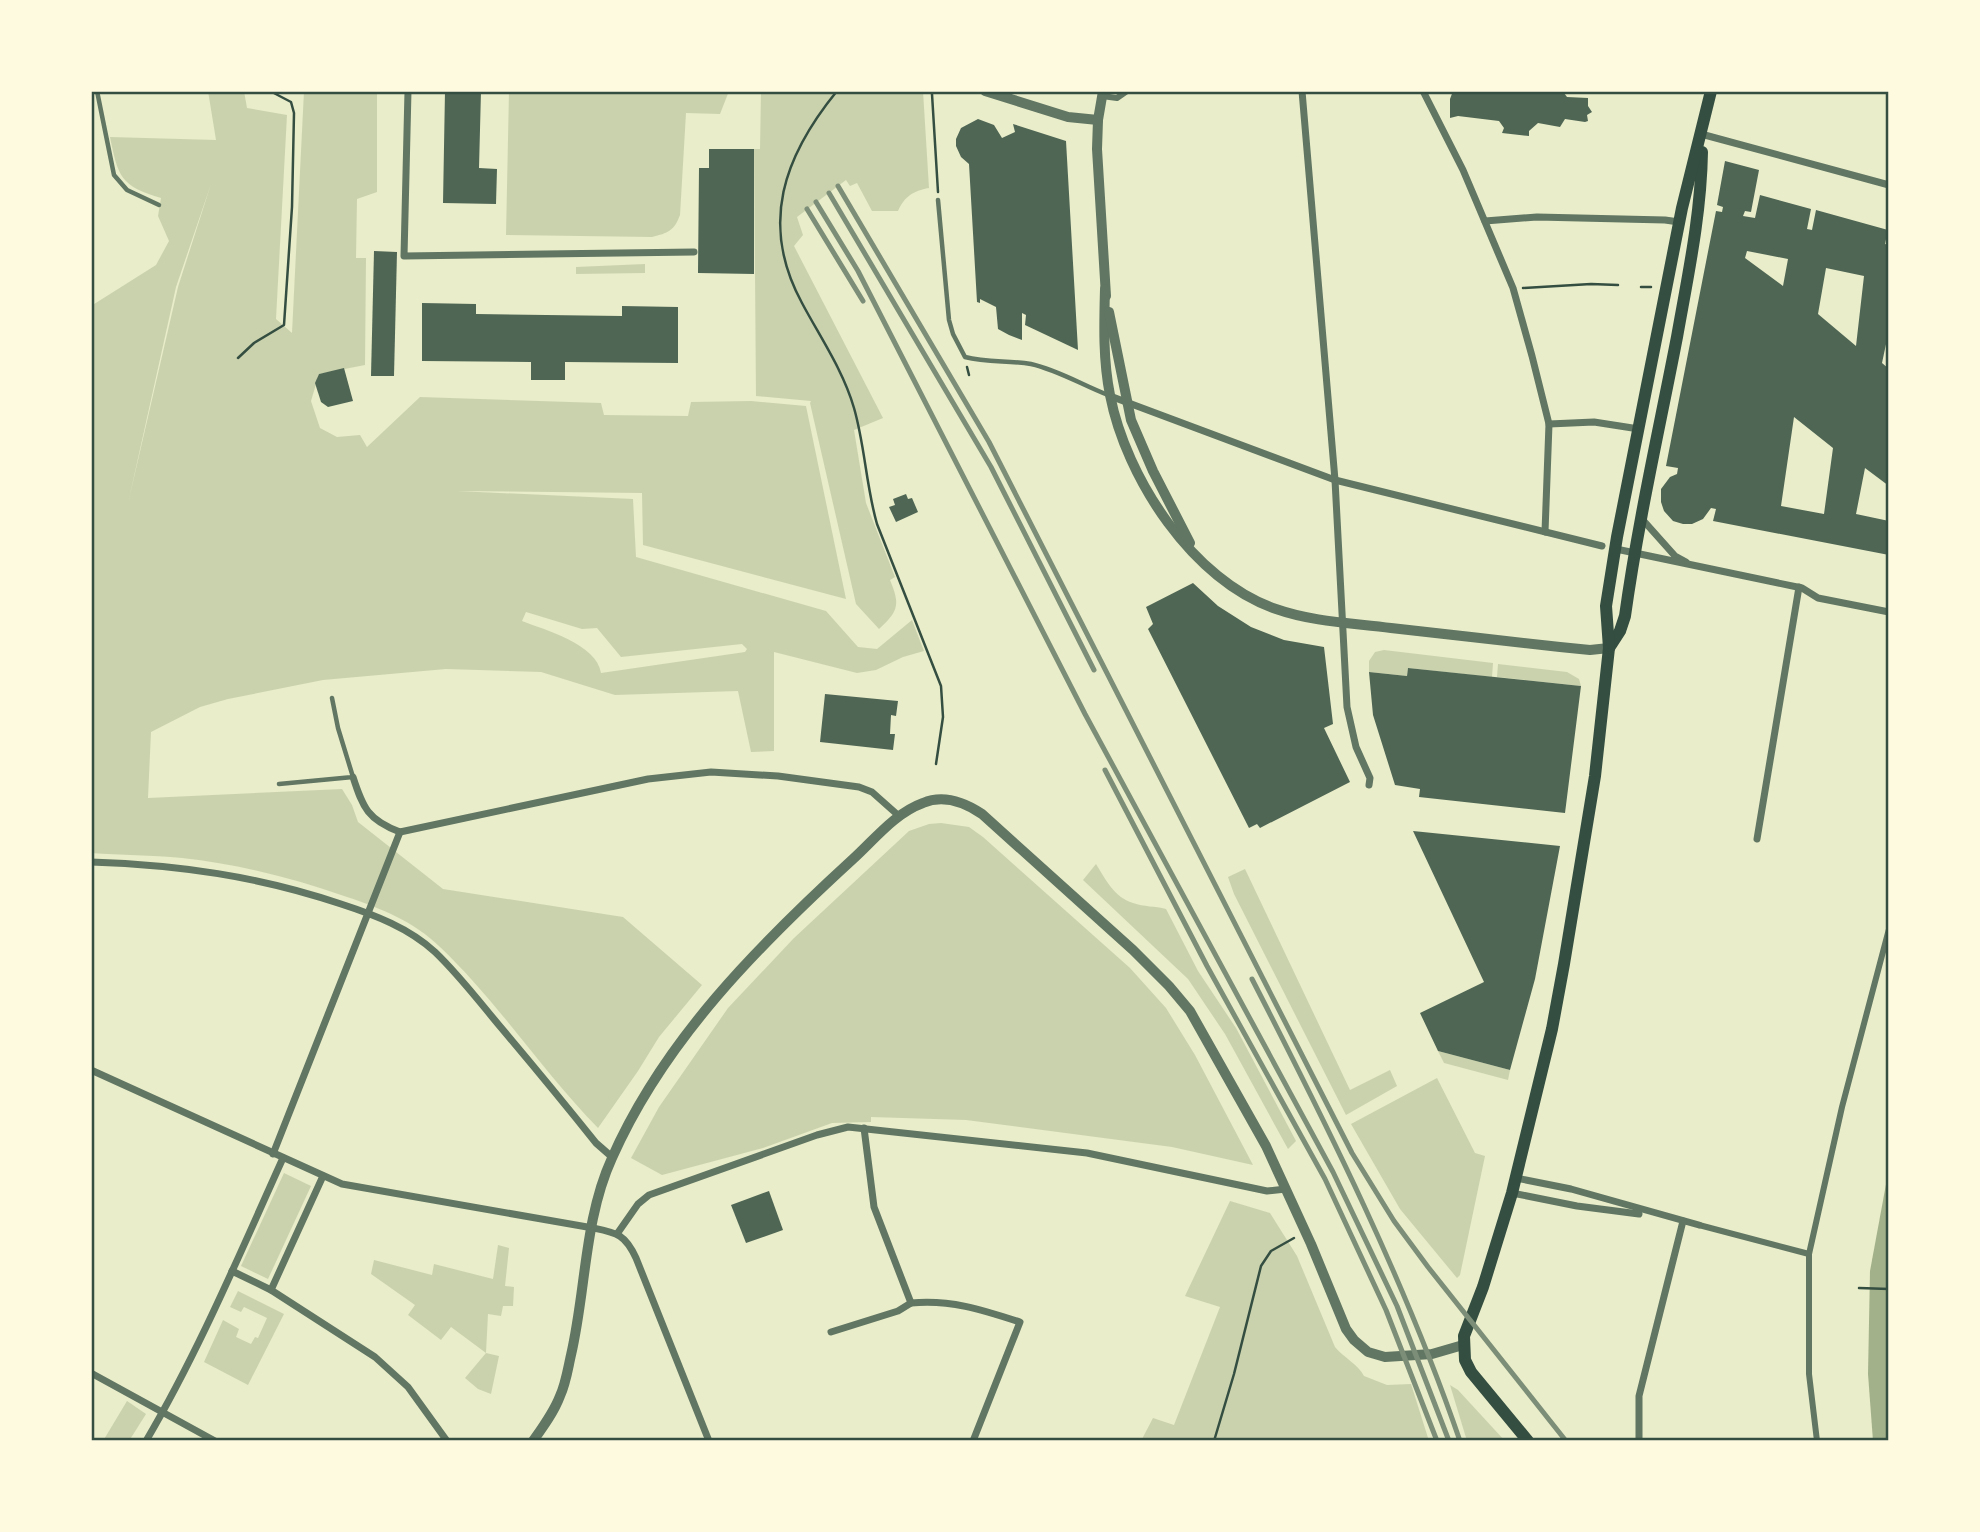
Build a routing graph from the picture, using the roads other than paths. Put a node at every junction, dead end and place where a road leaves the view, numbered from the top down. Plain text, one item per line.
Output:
1 (97, 91) edge
2 (408, 91) edge
3 (985, 91) edge
4 (1127, 91) edge
5 (1302, 91) edge
6 (1423, 91) edge
7 (1710, 91) edge
8 (1102, 94) edge
9 (1098, 120) junction
10 (1701, 134) junction
11 (1889, 185) edge
12 (938, 200) road end
13 (159, 205) dead end
14 (1485, 221) junction
15 (1679, 222) junction
16 (694, 252) dead end
17 (1105, 289) junction
18 (1110, 396) junction
19 (1126, 403) junction
20 (1549, 424) junction
21 (1639, 429) junction
22 (1335, 480) junction
23 (1640, 517) junction
24 (1545, 532) junction
25 (1602, 546) dead end
26 (1616, 549) junction
27 (1635, 554) junction
28 (1196, 555) junction
29 (1695, 567) junction
30 (1799, 587) junction
31 (1889, 612) edge
32 (1343, 623) junction
33 (1609, 648) junction
34 (332, 698) dead end
35 (354, 776) junction
36 (279, 784) dead end
37 (1369, 785) dead end
38 (899, 816) junction
39 (400, 832) junction
40 (1757, 839) dead end
41 (91, 862) edge
42 (368, 913) junction
43 (1889, 929) edge
44 (91, 1070) edge
45 (863, 1128) junction
46 (273, 1154) junction
47 (612, 1157) junction
48 (283, 1158) junction
49 (323, 1176) junction
50 (1516, 1178) junction
51 (1286, 1189) junction
52 (1512, 1193) junction
53 (1662, 1217) junction
54 (1683, 1222) junction
55 (1699, 1225) joint
56 (593, 1228) junction
57 (617, 1234) junction
58 (1809, 1254) junction
59 (232, 1271) junction
60 (271, 1290) junction
61 (911, 1303) junction
62 (831, 1332) dead end
63 (1463, 1345) junction
64 (91, 1373) edge
65 (163, 1412) junction
66 (146, 1441) edge
67 (215, 1441) edge
68 (447, 1441) edge
69 (533, 1441) edge
70 (709, 1441) edge
71 (973, 1441) edge
72 (1528, 1441) edge
73 (1639, 1441) edge
74 (1817, 1441) edge

1 - 13 lane
2 - 16 street
3 - 9 street
4 - 8 street
5 - 22 street
6 - 14 street
7 - 10 main road
8 - 9 street
9 - 17 street
10 - 11 street
10 - 15 main road
10 - 23 main road
12 - 18 lane
14 - 15 street
14 - 20 street
15 - 21 main road
17 - 18 street
17 - 19 street
18 - 19 street
18 - 28 street
19 - 22 street
19 - 28 street
20 - 21 street
20 - 24 street
21 - 26 main road
22 - 24 street
22 - 32 street
23 - 27 main road
23 - 29 street
24 - 25 street
26 - 27 street
26 - 33 main road
27 - 29 street
27 - 33 main road
28 - 32 street
29 - 30 street
30 - 31 street
30 - 40 street
32 - 33 street
32 - 37 street
33 - 50 main road
34 - 35 lane
35 - 36 lane
35 - 39 street
38 - 39 street
38 - 47 street
38 - 51 street
39 - 42 street
41 - 42 street
42 - 46 street
42 - 47 street
43 - 58 street
44 - 46 street
45 - 51 street
45 - 57 street
45 - 61 street
46 - 48 street
47 - 56 street
48 - 49 street
48 - 59 street
49 - 56 street
49 - 60 street
50 - 52 main road
50 - 53 street
51 - 63 street
52 - 53 street
52 - 63 main road
53 - 54 street
54 - 55 street
54 - 73 street
55 - 58 street
56 - 57 street
56 - 69 street
57 - 70 street
58 - 74 street
59 - 60 street
59 - 65 street
60 - 68 street
61 - 62 street
61 - 71 street
63 - 72 main road
64 - 65 street
65 - 66 street
65 - 67 street

